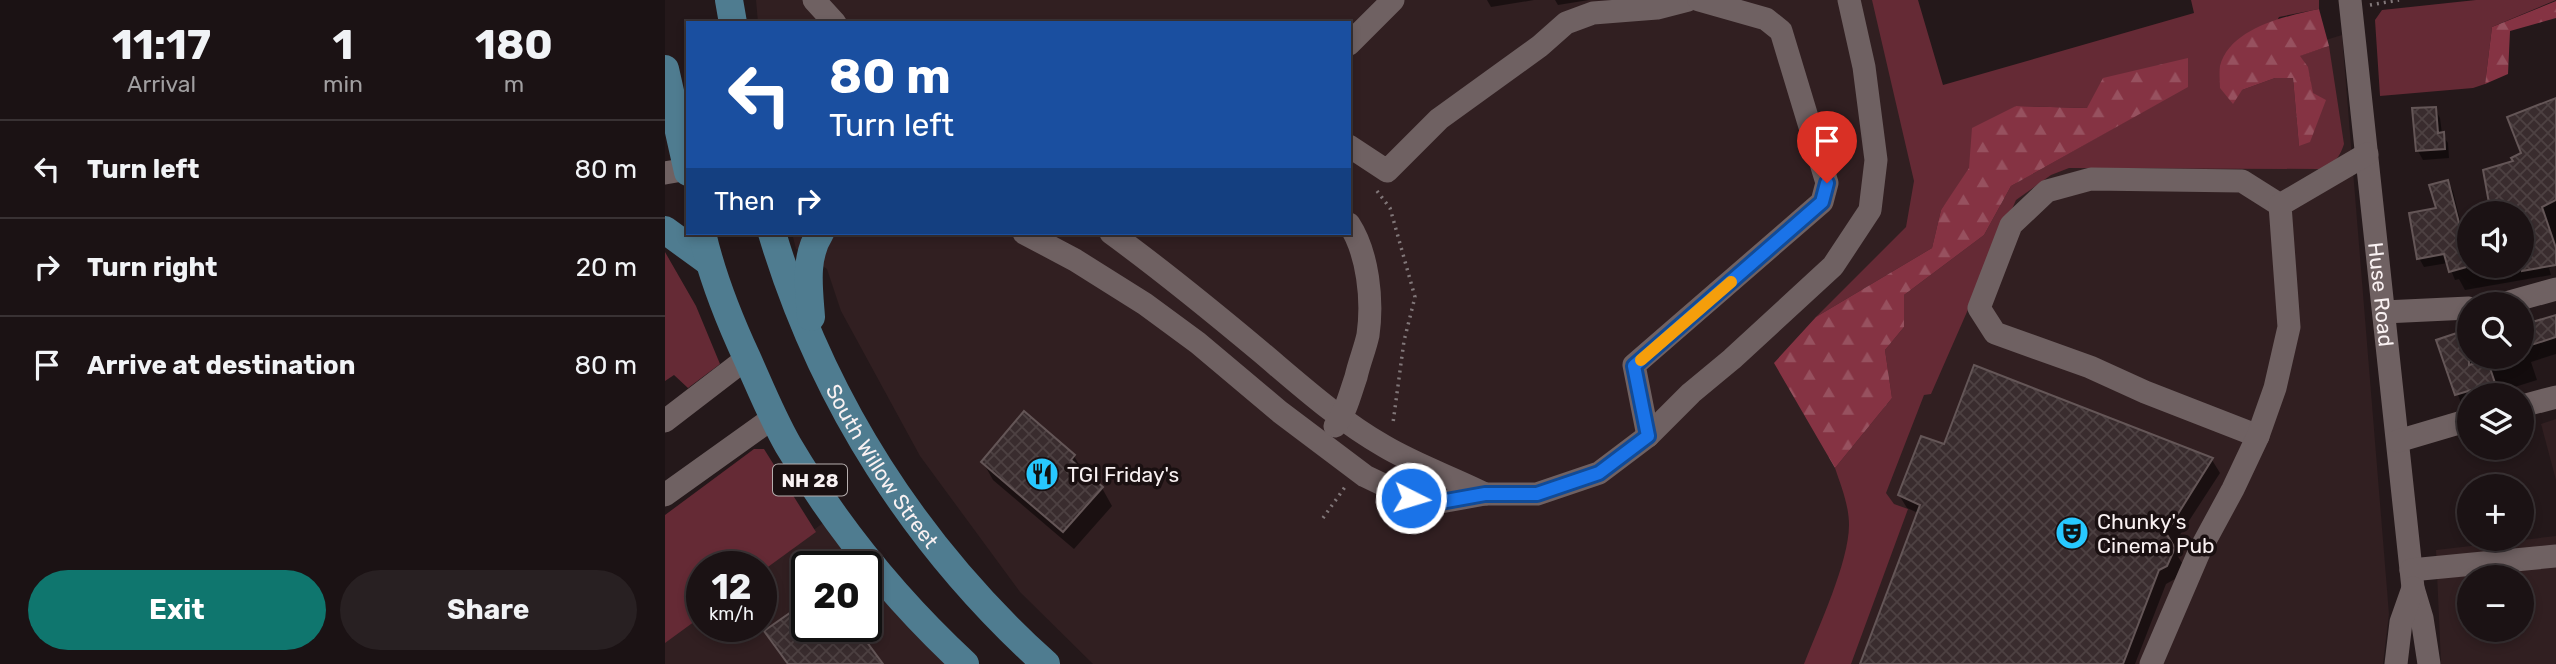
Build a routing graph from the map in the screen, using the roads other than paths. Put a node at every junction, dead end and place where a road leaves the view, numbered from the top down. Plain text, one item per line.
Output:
1 (814, 0) edge
2 (1393, 0) edge
3 (1688, 0) edge
4 (1699, 0) edge
5 (1849, 0) edge
6 (2350, 0) edge
7 (833, 21) edge
8 (1351, 42) edge
9 (665, 69) edge
10 (676, 124) edge
11 (1351, 147) edge
12 (2367, 153) junction
13 (686, 162) edge
14 (686, 170) edge
15 (665, 173) edge
16 (2280, 205) junction
17 (1351, 227) edge
18 (665, 230) edge
19 (702, 235) edge
20 (773, 235) edge
21 (819, 235) edge
22 (1028, 235) edge
23 (1114, 235) edge
24 (709, 262) junction
25 (2556, 289) edge
26 (2534, 295) edge
27 (2457, 309) edge
28 (2384, 312) junction
29 (812, 341) junction
30 (747, 358) junction
31 (2556, 397) edge
32 (2534, 403) edge
33 (774, 417) junction
34 (1342, 417) junction
35 (665, 421) edge
36 (2457, 424) edge
37 (1648, 436) junction
38 (2258, 436) junction
39 (2398, 441) junction
40 (1322, 443) junction
41 (1485, 494) junction
42 (665, 495) edge
43 (2556, 555) edge
44 (2412, 579) junction
45 (965, 664) edge
46 (1046, 664) edge
47 (2151, 664) edge
48 (2396, 664) edge
49 (2430, 664) edge

1 - 7 street
2 - 8 street
3 - 11 street
4 - 37 street
5 - 37 street
6 - 12 street, Huse Road
9 - 10 main road
10 - 13 main road
12 - 16 street
12 - 28 street, Huse Road
14 - 15 street
16 - 38 street
16 - 38 street
17 - 34 street
18 - 24 main road
19 - 24 main road, NH 28
20 - 29 main road, South Willow Street / NH 28
21 - 29 main road
22 - 40 street
23 - 34 street
24 - 30 main road, NH 28
25 - 26 street
27 - 28 street
28 - 39 street, Huse Road
29 - 46 main road, South Willow Street / NH 28
30 - 33 main road, NH 28
30 - 35 street
31 - 32 street
33 - 42 street
33 - 45 main road, NH 28
34 - 40 street
34 - 41 street
36 - 39 street
37 - 41 street
38 - 47 street
39 - 44 street, Huse Road
40 - 41 street
43 - 44 street
44 - 48 street, Huse Road
44 - 49 street, Huse Road

